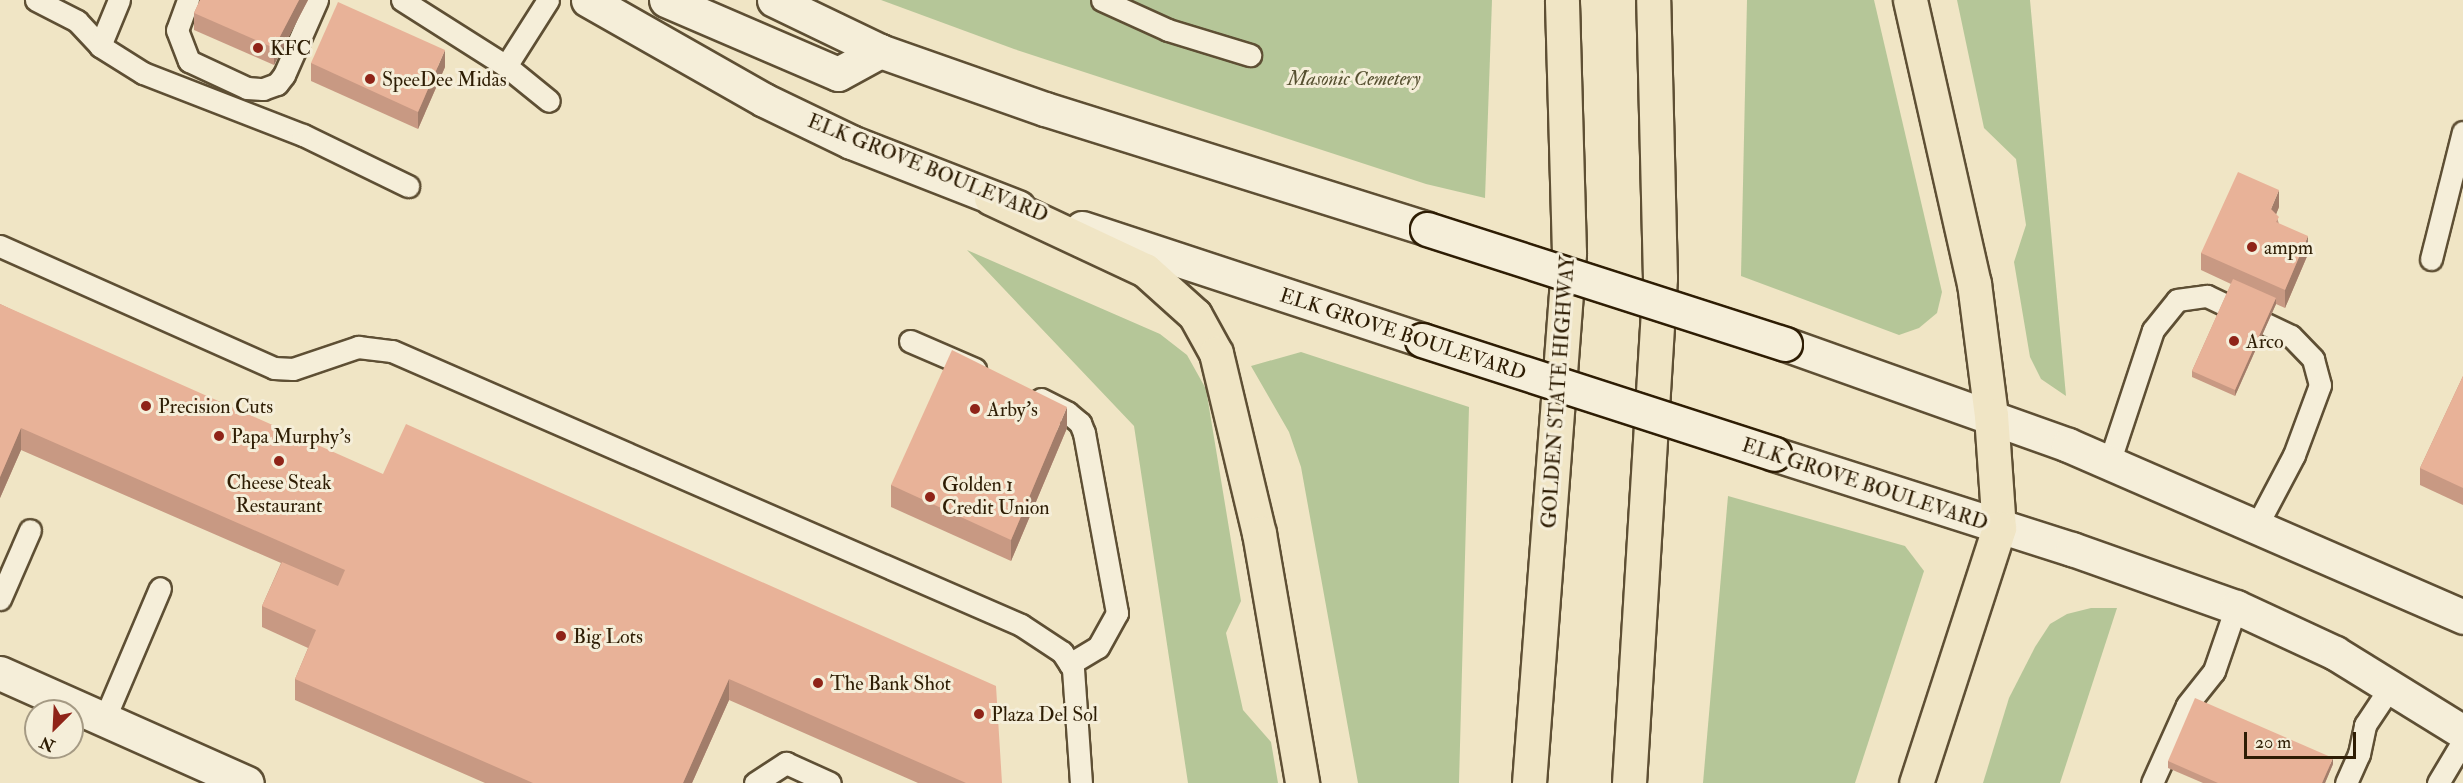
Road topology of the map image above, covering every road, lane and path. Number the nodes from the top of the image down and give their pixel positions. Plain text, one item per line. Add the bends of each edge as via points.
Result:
1 (36, 0) edge
2 (119, 0) edge
3 (188, 0) edge
4 (317, 0) edge
5 (402, 0) edge
6 (548, 0) edge
7 (588, 0) edge
8 (666, 0) edge
9 (774, 0) edge
10 (1102, 0) edge
11 (1562, 0) edge
12 (1653, 0) edge
13 (1911, 0) edge
14 (100, 46) junction
15 (880, 51) junction
16 (1251, 54) dead end
17 (506, 66) junction
18 (549, 101) dead end
19 (2463, 132) edge
20 (408, 186) dead end
21 (991, 198) junction
22 (0, 246) edge
23 (2431, 259) dead end
24 (910, 341) dead end
25 (994, 377) edge
26 (1025, 391) edge
27 (1991, 415) junction
28 (2109, 463) junction
29 (2256, 527) junction
30 (1999, 528) junction
31 (30, 530) dead end
32 (160, 588) dead end
33 (0, 599) edge
34 (2236, 607) junction
35 (2463, 617) edge
36 (1070, 664) junction
37 (0, 673) edge
38 (2391, 686) junction
39 (104, 720) junction
40 (2463, 732) edge
41 (2463, 741) edge
42 (247, 783) edge
43 (755, 783) edge
44 (830, 783) edge
45 (1082, 783) edge
46 (1302, 783) edge
47 (1529, 783) edge
48 (1629, 783) edge
49 (1916, 783) edge
50 (2152, 783) edge
51 (2346, 783) edge
52 (2438, 783) edge

1 - 14 lane via 77,21
2 - 14 lane
3 - 4 lane via 177,30 189,61 247,88 263,89 276,84 284,75
5 - 17 lane
6 - 17 lane
7 - 21 main road, ELK GROVE BOULEVARD via 764,100 851,142
8 - 15 main road via 838,74
9 - 15 main road
10 - 16 lane via 1168,30
11 - 47 highway, GOLDEN STATE HIGHWAY via 1569,253
12 - 48 highway via 1660,278
13 - 27 highway via 1974,283
14 - 20 lane via 143,74 303,135
15 - 27 main road, bridge via 1045,109 1785,344
17 - 18 lane
19 - 23 lane
21 - 30 main road, ELK GROVE BOULEVARD, bridge
21 - 46 highway via 1145,270 1195,315 1216,353 1259,533
22 - 36 lane via 274,368 293,369 358,347 392,351 1021,625 1062,652
24 - 25 lane
26 - 36 lane via 1068,413 1084,433 1117,613 1098,647
27 - 28 main road
27 - 30 highway
28 - 29 main road
28 - 29 lane via 2153,330 2177,300 2208,296 2291,336 2313,359 2320,385 2294,455
29 - 35 main road
30 - 34 main road, ELK GROVE BOULEVARD via 2072,549
30 - 49 highway
31 - 33 lane
32 - 39 lane
34 - 38 main road, ELK GROVE BOULEVARD via 2334,653
34 - 50 lane via 2214,671 2187,705
36 - 45 lane
37 - 39 main road
38 - 40 main road, ELK GROVE BOULEVARD
38 - 51 lane via 2366,725
39 - 42 main road
41 - 52 lane
43 - 44 lane via 786,763

